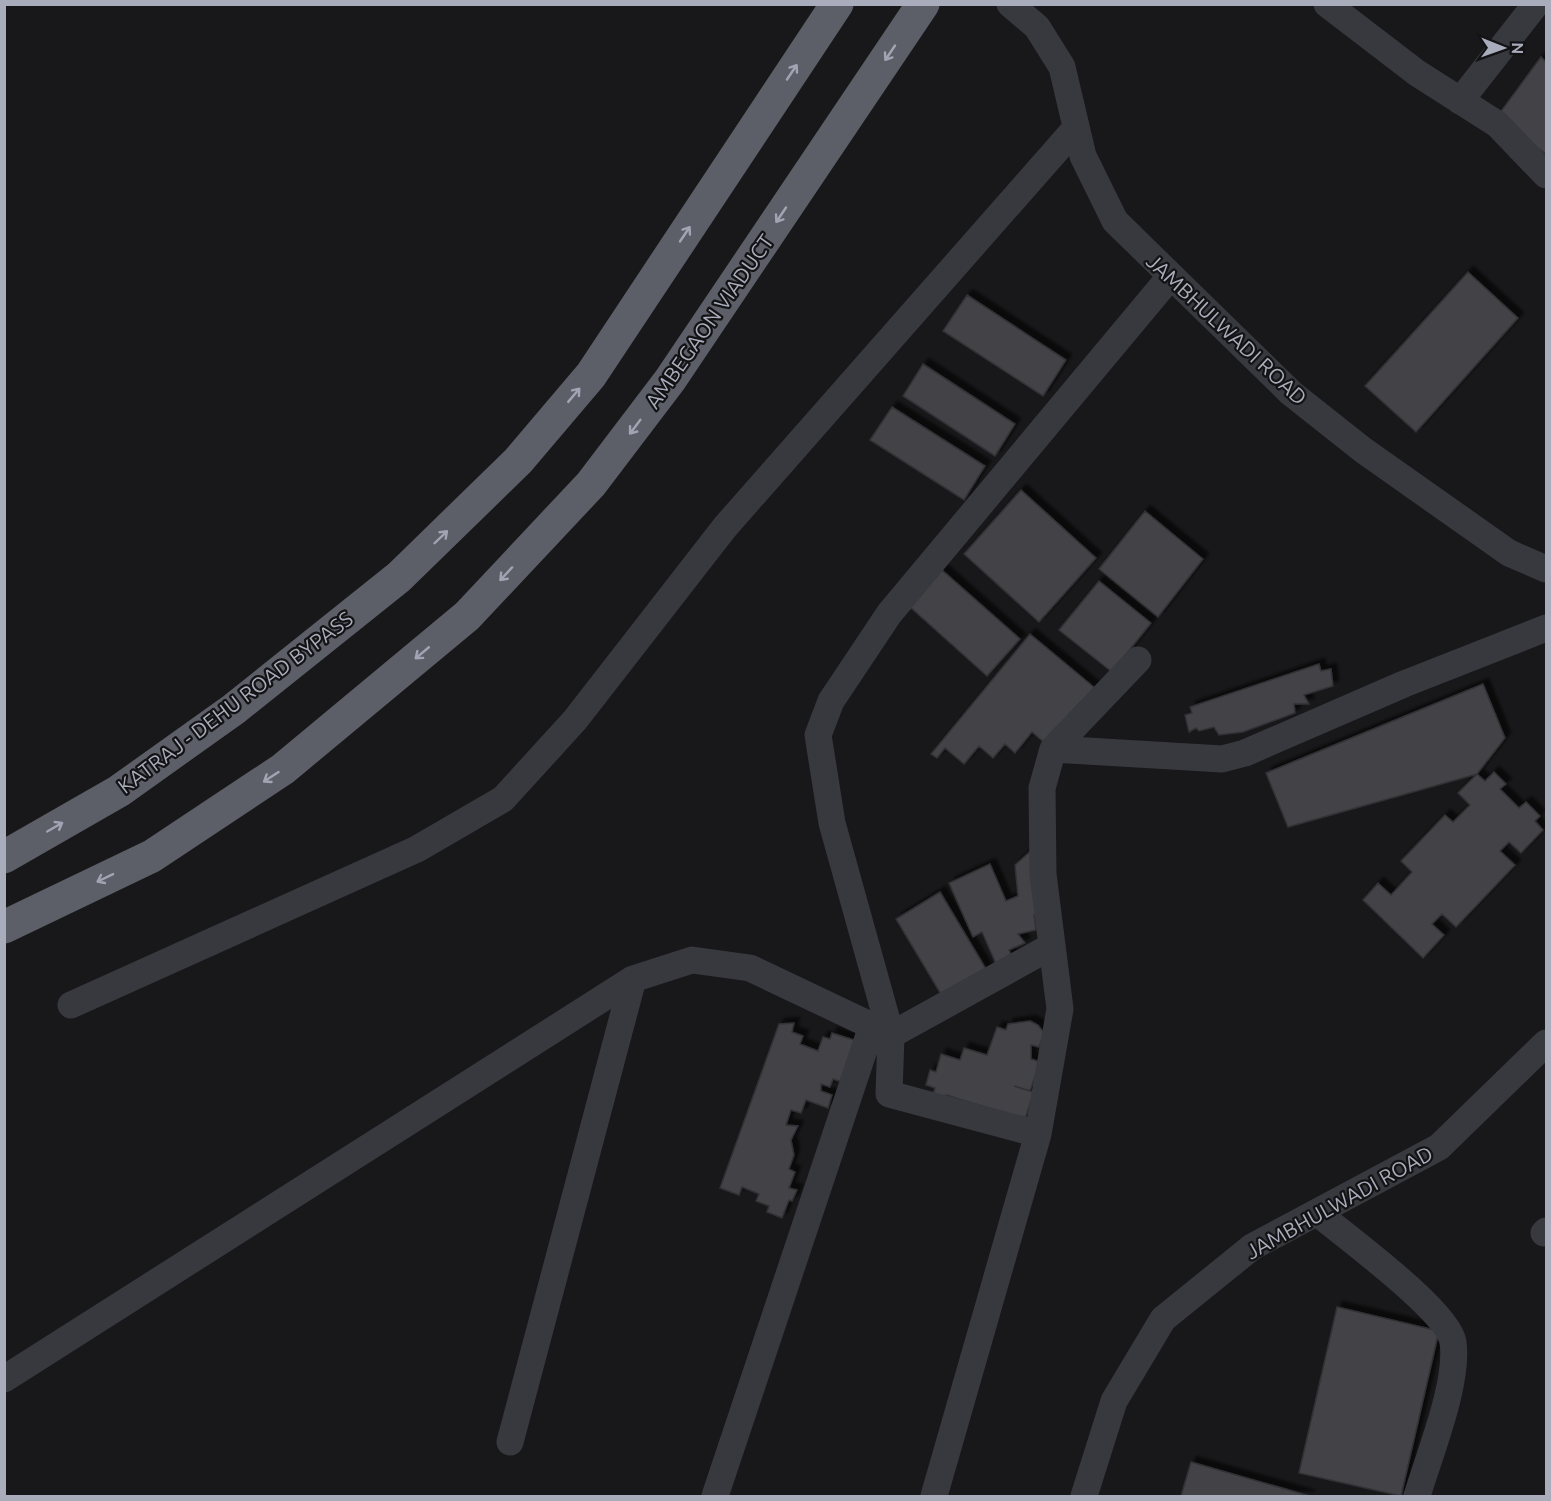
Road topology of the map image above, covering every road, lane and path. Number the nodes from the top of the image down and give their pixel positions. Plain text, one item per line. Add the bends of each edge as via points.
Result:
1 (837, 4) edge
2 (922, 4) edge
3 (1010, 4) edge
4 (1327, 4) edge
5 (1536, 4) edge
6 (1460, 101) junction
7 (1076, 128) junction
8 (1546, 175) edge
9 (1170, 277) junction
10 (1546, 569) edge
11 (1546, 628) edge
12 (1138, 660) dead end
13 (1053, 749) junction
14 (4, 856) edge
15 (4, 927) edge
16 (1052, 946) junction
17 (633, 979) junction
18 (71, 1005) dead end
19 (882, 1031) junction
20 (1546, 1043) edge
21 (1038, 1134) junction
22 (1319, 1214) junction
23 (4, 1379) edge
24 (510, 1442) dead end
25 (715, 1497) edge
26 (934, 1497) edge
27 (1084, 1497) edge
28 (1417, 1497) edge

14 -> 1 highway, KATRAJ - DEHU ROAD BYPASS via 119,791 234,709 399,578 518,461 591,375
2 -> 15 highway, AMBEGAON VIADUCT via 670,381 591,484 467,616 283,770 152,856
3 - 7 street, JAMBHULWADI ROAD via 1037,27 1062,68
4 - 6 street
5 - 6 street
6 - 8 street via 1497,124
7 - 9 street, JAMBHULWADI ROAD via 1083,156 1114,220
7 - 18 street via 725,527 575,720 503,799 417,849
9 - 10 street, JAMBHULWADI ROAD via 1291,393 1363,450 1509,553
9 - 19 street via 889,614 831,701 818,735 832,823
11 - 13 street via 1245,753 1222,759
12 - 13 street
13 - 16 street via 1042,788 1043,874
16 - 19 street
16 - 21 street via 1060,1009
17 - 19 street via 692,960 750,968
17 - 23 street
17 - 24 street
19 - 21 street via 889,1094
19 - 25 street
20 - 22 street, JAMBHULWADI ROAD via 1439,1147
21 - 26 street
22 - 27 street, JAMBHULWADI ROAD via 1252,1247 1163,1319 1114,1401
22 - 28 street via 1434,1310 1453,1340 1452,1375

